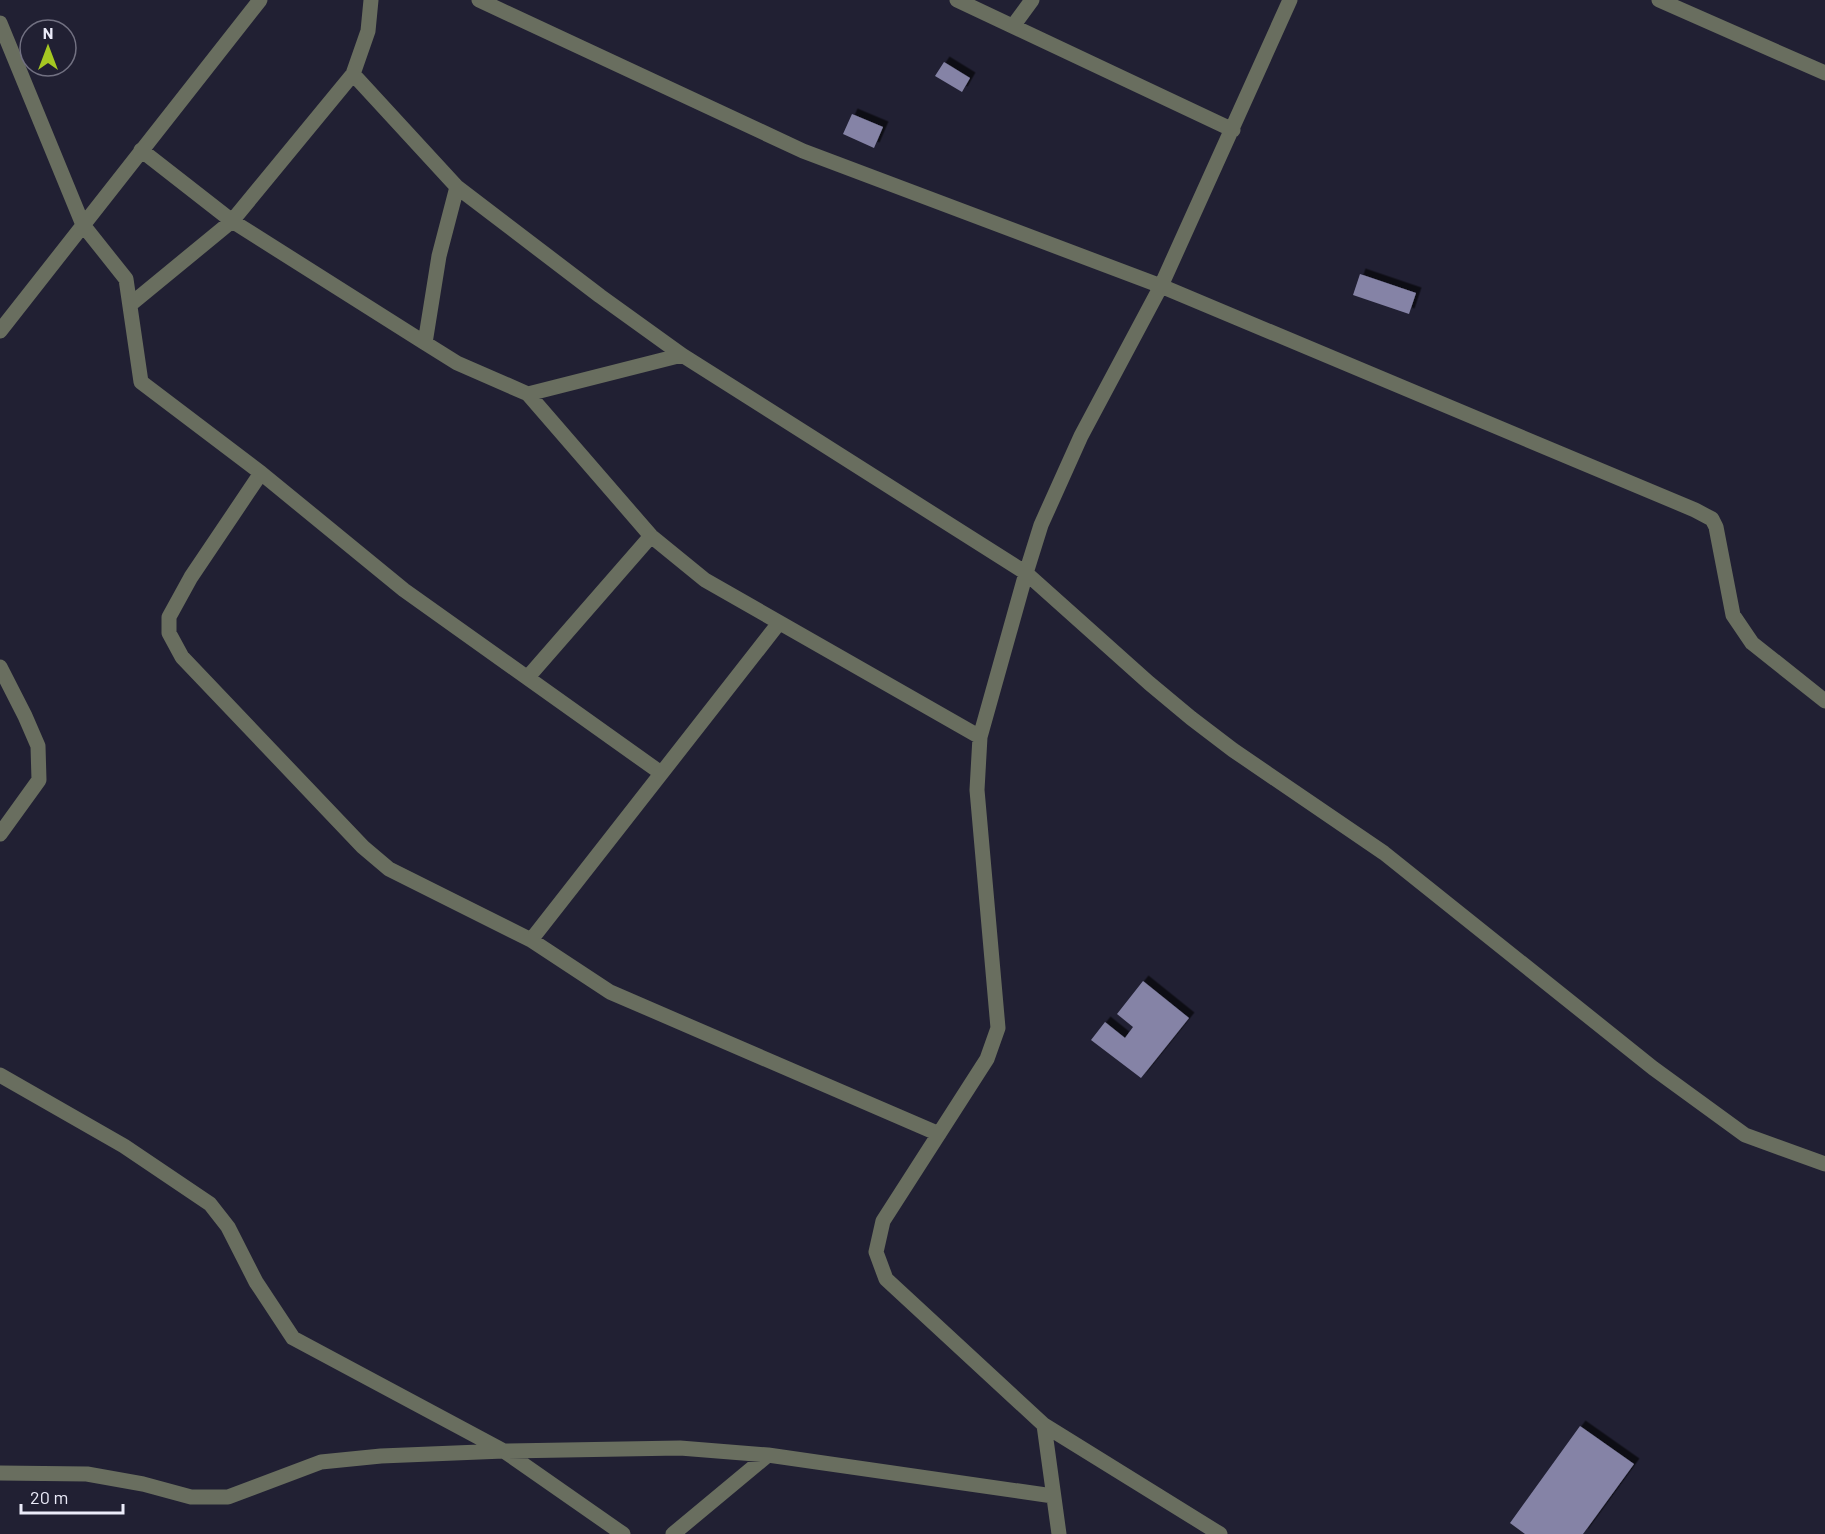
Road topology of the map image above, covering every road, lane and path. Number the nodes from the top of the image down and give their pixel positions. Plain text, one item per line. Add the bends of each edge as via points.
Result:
1 (260, 0) edge
2 (371, 0) edge
3 (479, 0) edge
4 (957, 0) edge
5 (1032, 0) edge
6 (1290, 0) edge
7 (1659, 0) edge
8 (0, 23) edge
9 (1013, 26) junction
10 (1825, 73) edge
11 (353, 74) junction
12 (1233, 130) junction
13 (141, 150) junction
14 (457, 187) junction
15 (232, 221) junction
16 (83, 225) junction
17 (1161, 286) junction
18 (131, 304) junction
19 (0, 332) edge
20 (425, 343) junction
21 (682, 355) junction
22 (528, 394) junction
23 (261, 473) junction
24 (651, 536) junction
25 (1026, 573) junction
26 (779, 623) junction
27 (0, 667) edge
28 (528, 677) junction
29 (1825, 700) edge
30 (980, 737) junction
31 (661, 773) junction
32 (0, 834) edge
33 (531, 940) junction
34 (0, 1075) edge
35 (939, 1134) junction
36 (1825, 1164) edge
37 (1044, 1425) junction
38 (504, 1451) junction
39 (768, 1455) junction
40 (0, 1473) edge
41 (1053, 1496) junction
42 (623, 1534) edge
43 (673, 1534) edge
44 (1059, 1534) edge
45 (1220, 1534) edge

1 - 13 street
2 - 11 street via 368,31
3 - 17 street via 803,151
4 - 9 street
5 - 9 street
6 - 12 street
7 - 10 street
8 - 16 street
9 - 12 street
11 - 14 street
11 - 15 street
12 - 17 street
13 - 15 street
13 - 16 street
14 - 20 street via 439,256
14 - 21 street
15 - 18 street
15 - 20 street
16 - 18 street via 126,279
16 - 19 street
17 - 25 street via 1080,436 1041,525
17 - 29 street via 1712,519 1733,615 1752,643
18 - 23 street via 141,382
20 - 22 street via 457,363
21 - 22 street
21 - 25 street
22 - 24 street
23 - 28 street via 404,590
23 - 33 street via 169,617 169,633 182,657 363,847 389,868
24 - 26 street via 705,580
24 - 28 street
25 - 30 street
25 - 36 street via 1191,718 1384,853 1653,1068 1745,1135
26 - 30 street
26 - 31 street
27 - 32 street via 38,746 39,780
28 - 31 street
30 - 35 street via 977,790 998,1028 987,1059
31 - 33 street
33 - 35 street via 610,992
34 - 38 street via 124,1146 210,1204 228,1227 256,1282 294,1338
35 - 37 street via 883,1221 876,1252 886,1279
37 - 41 street
37 - 45 street
38 - 39 street via 680,1449
38 - 40 street via 321,1462 228,1497 191,1497 87,1474
38 - 42 street
39 - 41 street
39 - 43 street
41 - 44 street

